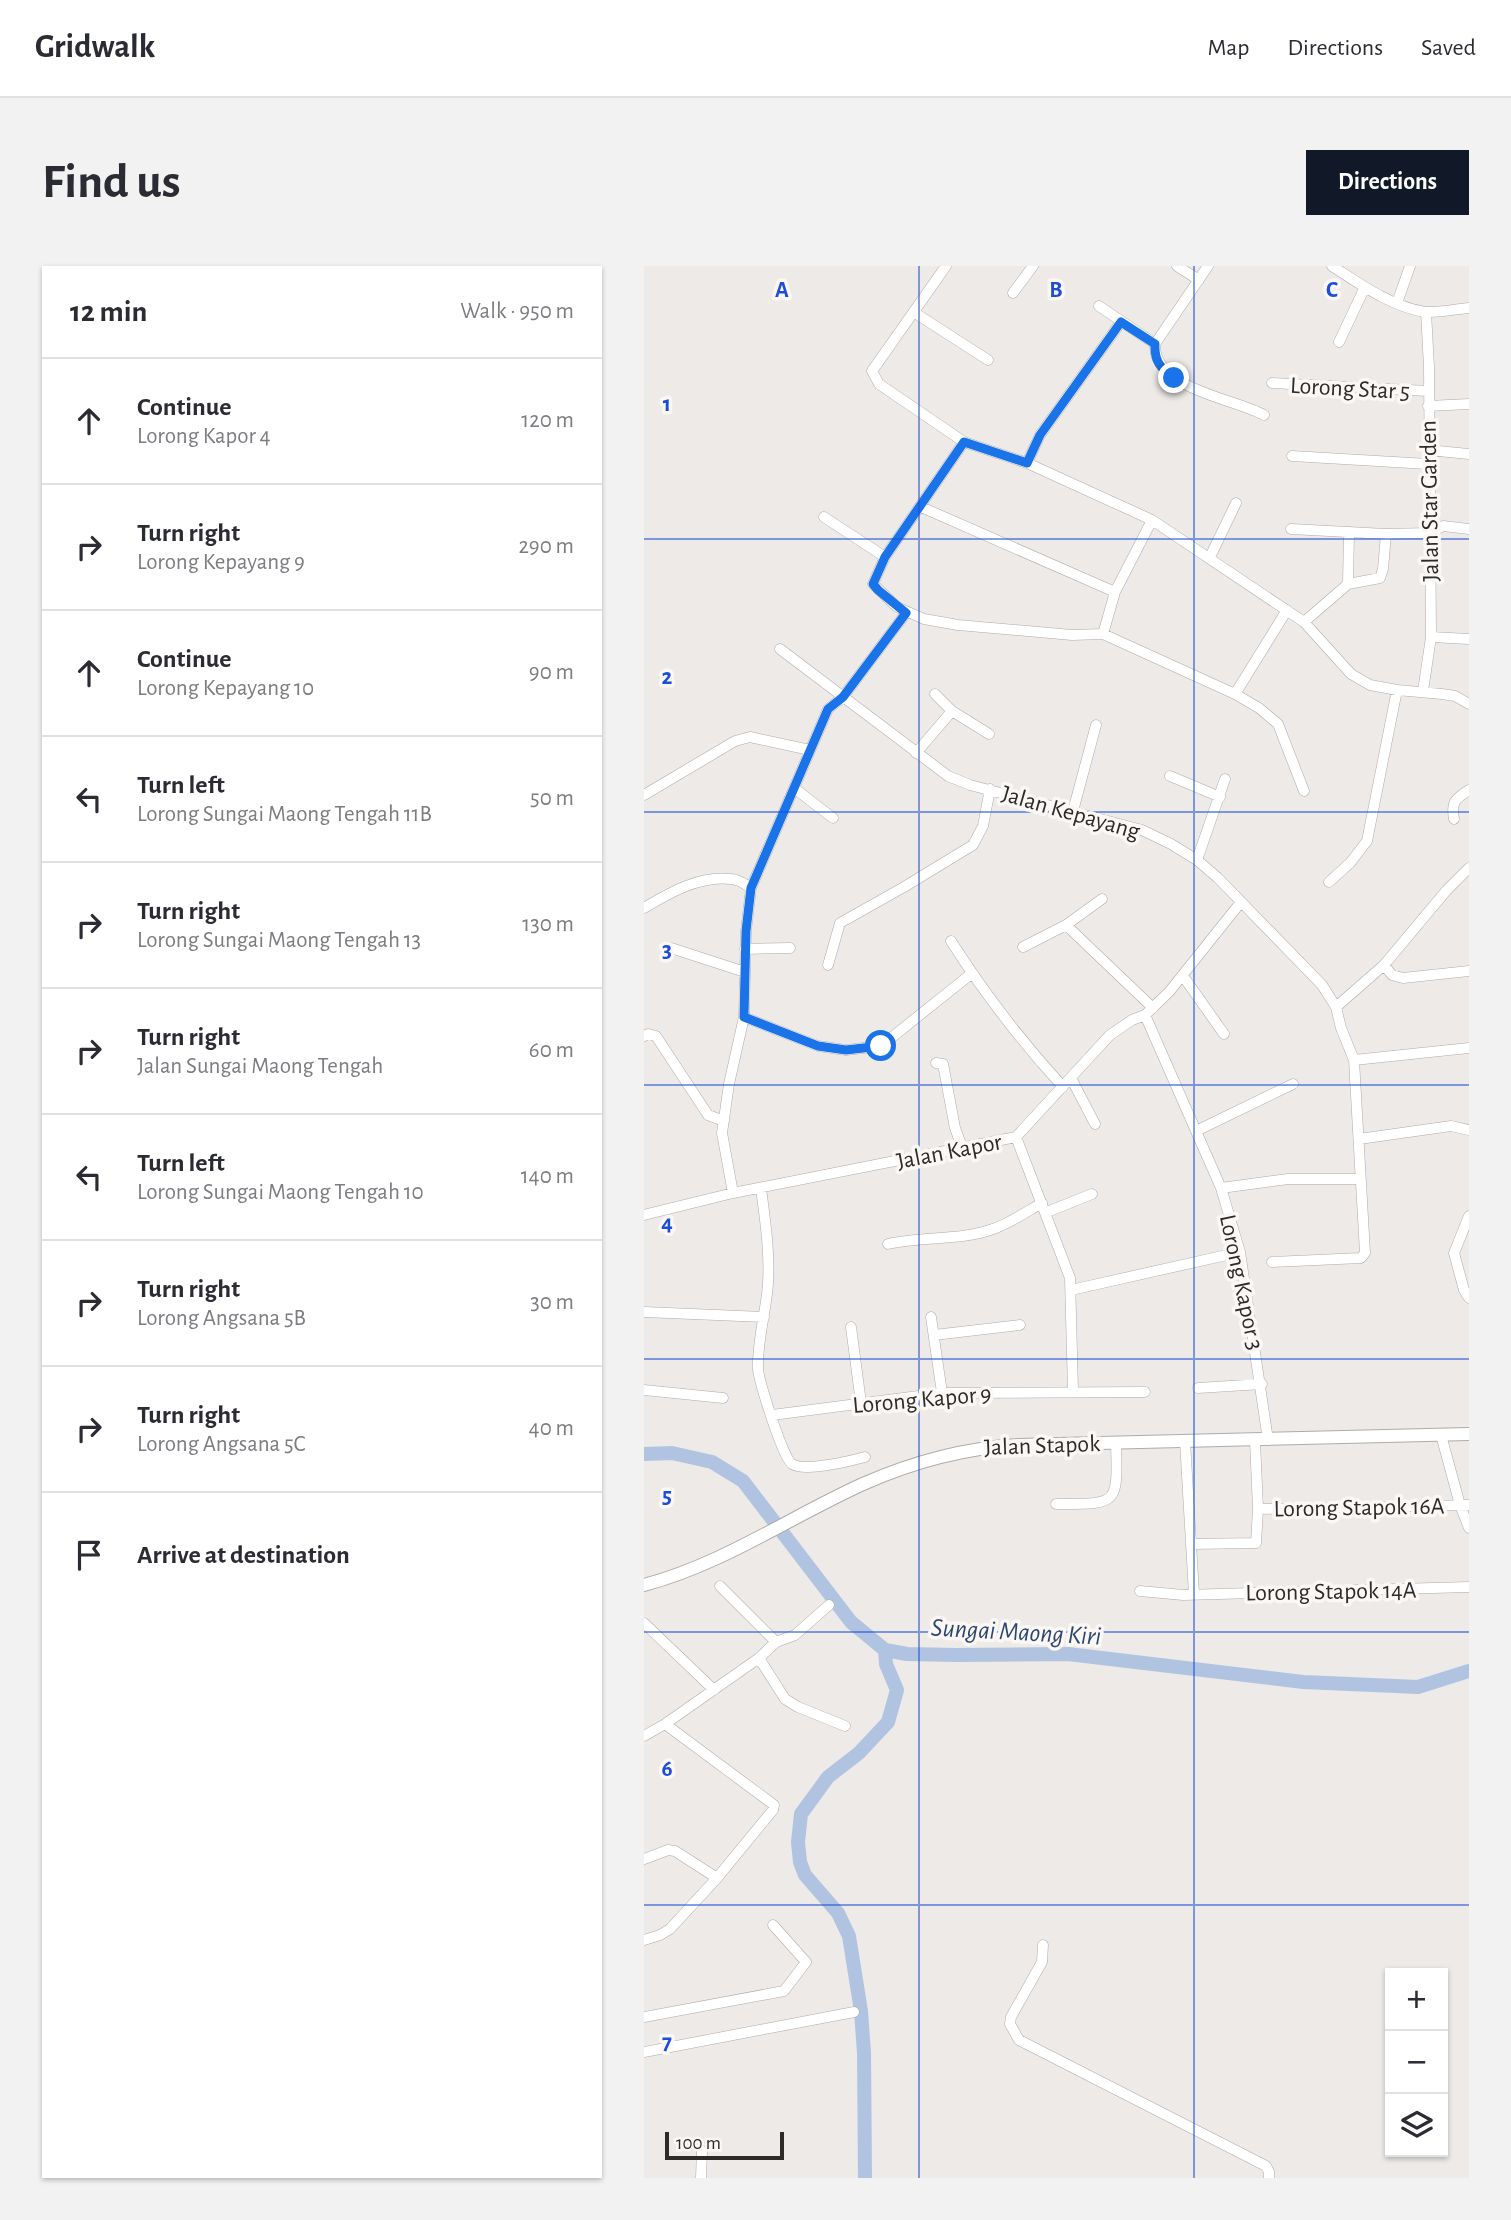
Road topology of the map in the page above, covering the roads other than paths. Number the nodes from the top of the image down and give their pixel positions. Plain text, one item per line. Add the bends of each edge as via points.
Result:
1 (946, 266) edge
2 (1033, 266) edge
3 (1177, 266) edge
4 (1208, 266) edge
5 (1332, 266) edge
6 (1410, 266) edge
7 (1199, 280) junction
8 (1365, 287) junction
9 (1013, 293) dead end
10 (1397, 303) junction
11 (1098, 306) dead end
12 (1469, 308) edge
13 (1426, 312) junction
14 (915, 313) junction
15 (1121, 322) junction
16 (1339, 342) dead end
17 (1155, 344) junction
18 (988, 360) dead end
19 (1272, 383) dead end
20 (1428, 391) junction
21 (1469, 404) edge
22 (1428, 406) junction
23 (1264, 415) dead end
24 (964, 442) junction
25 (1428, 450) junction
26 (1469, 454) edge
27 (1292, 456) dead end
28 (1027, 463) junction
29 (1428, 464) junction
30 (1236, 503) dead end
31 (921, 507) junction
32 (824, 517) dead end
33 (1152, 520) junction
34 (1291, 529) dead end
35 (1469, 529) edge
36 (1349, 532) junction
37 (1429, 533) junction
38 (1386, 534) junction
39 (885, 557) junction
40 (1210, 557) junction
41 (1348, 584) junction
42 (1115, 592) junction
43 (1287, 610) junction
44 (906, 613) junction
45 (1304, 622) junction
46 (1103, 634) junction
47 (1431, 637) junction
48 (1469, 639) edge
49 (780, 649) dead end
50 (1397, 690) junction
51 (1423, 691) junction
52 (935, 694) dead end
53 (1235, 694) junction
54 (843, 697) junction
55 (1469, 704) edge
56 (952, 711) junction
57 (1096, 725) dead end
58 (989, 734) dead end
59 (810, 750) junction
60 (916, 753) junction
61 (1170, 776) dead end
62 (1226, 779) dead end
63 (794, 788) junction
64 (990, 789) junction
65 (1304, 790) dead end
66 (1469, 790) edge
67 (644, 795) edge
68 (1220, 797) junction
69 (1073, 811) junction
70 (833, 818) dead end
71 (1454, 819) dead end
72 (1197, 860) junction
73 (1469, 868) edge
74 (1329, 882) dead end
75 (751, 888) junction
76 (1102, 899) dead end
77 (1241, 902) junction
78 (644, 908) edge
79 (1066, 925) junction
80 (951, 941) dead end
81 (1023, 947) dead end
82 (671, 948) dead end
83 (790, 948) dead end
84 (745, 950) junction
85 (828, 965) dead end
86 (1384, 965) junction
87 (1469, 971) edge
88 (745, 972) junction
89 (971, 974) junction
90 (1183, 976) junction
91 (1336, 1007) junction
92 (1149, 1012) junction
93 (744, 1017) junction
94 (1224, 1034) dead end
95 (644, 1036) edge
96 (1469, 1048) edge
97 (1354, 1060) junction
98 (936, 1063) dead end
99 (1071, 1078) junction
100 (1293, 1084) dead end
101 (1063, 1087) junction
102 (724, 1121) junction
103 (1095, 1124) dead end
104 (1196, 1130) junction
105 (1469, 1130) edge
106 (1016, 1137) junction
107 (1359, 1139) junction
108 (962, 1147) junction
109 (1360, 1179) junction
110 (761, 1188) junction
111 (1221, 1188) junction
112 (733, 1193) junction
113 (1092, 1194) dead end
114 (1044, 1208) junction
115 (644, 1215) edge
116 (1469, 1216) edge
117 (888, 1244) dead end
118 (1240, 1252) junction
119 (1272, 1262) dead end
120 (1071, 1290) junction
121 (1469, 1298) edge
122 (644, 1312) edge
123 (764, 1317) junction
124 (931, 1317) dead end
125 (1020, 1325) dead end
126 (852, 1327) dead end
127 (934, 1335) junction
128 (1262, 1384) junction
129 (1198, 1388) dead end
130 (644, 1390) edge
131 (1073, 1391) junction
132 (1145, 1392) dead end
133 (942, 1393) junction
134 (723, 1398) dead end
135 (861, 1403) junction
136 (772, 1415) junction
137 (1469, 1434) edge
138 (1441, 1435) junction
139 (1262, 1440) junction
140 (1185, 1441) junction
141 (1116, 1443) junction
142 (865, 1457) dead end
143 (1056, 1504) dead end
144 (1464, 1505) edge
145 (1258, 1509) junction
146 (1469, 1528) edge
147 (1191, 1545) junction
148 (644, 1585) edge
149 (720, 1586) dead end
150 (1469, 1587) edge
151 (1140, 1591) dead end
152 (1194, 1594) junction
153 (829, 1605) dead end
154 (644, 1623) edge
155 (776, 1642) junction
156 (759, 1658) junction
157 (714, 1689) junction
158 (665, 1724) junction
159 (845, 1726) dead end
160 (644, 1736) edge
161 (644, 1859) edge
162 (717, 1878) junction
163 (773, 1926) dead end
164 (644, 1940) edge
165 (1043, 1945) dead end
166 (854, 2012) dead end
167 (644, 2017) edge
168 (644, 2052) edge
169 (702, 2151) dead end
170 (701, 2178) edge
171 (1269, 2178) edge

1 - 14 street
2 - 9 street
3 - 7 street
4 - 7 street
5 - 8 street
6 - 10 street
7 - 17 street
8 - 10 street
8 - 16 street
10 - 13 street
11 - 15 street
12 - 13 street
13 - 20 street, Jalan Star Garden
14 - 18 street
14 - 24 street via 872,370 879,384
15 - 17 street
15 - 28 street via 1040,435
17 - 23 street via 1160,367 1174,378
19 - 20 street, Lorong Star 5
20 - 22 street, Jalan Star Garden
21 - 22 street
22 - 25 street, Jalan Star Garden
24 - 28 street
24 - 31 street
25 - 26 street
25 - 29 street, Jalan Star Garden
27 - 29 street
28 - 33 street
29 - 37 street, Jalan Star Garden
30 - 40 street
31 - 39 street
31 - 42 street
32 - 39 street
33 - 40 street
33 - 42 street
34 - 36 street
35 - 37 street via 1443,526
36 - 38 street
36 - 41 street
37 - 38 street
37 - 47 street, Jalan Star Garden
38 - 41 street via 1380,578
39 - 44 street via 873,584
40 - 43 street
41 - 45 street
42 - 46 street
43 - 45 street
43 - 53 street
44 - 46 street via 958,625
44 - 54 street
45 - 50 street via 1351,674 1370,685
46 - 53 street
47 - 48 street
47 - 51 street, Jalan Star Garden
49 - 54 street, Jalan Kepayang
50 - 51 street
50 - 74 street via 1367,841
51 - 55 street via 1455,696
52 - 56 street
53 - 65 street via 1278,724
54 - 59 street via 828,709
54 - 60 street, Jalan Kepayang
56 - 58 street
56 - 60 street
57 - 69 street
59 - 63 street
59 - 67 street via 750,737
60 - 64 street, Jalan Kepayang via 948,776
61 - 68 street
62 - 68 street
63 - 70 street
63 - 75 street
64 - 69 street, Jalan Kepayang
64 - 85 street via 983,826 972,845 840,923
66 - 71 street via 1454,801
68 - 72 street
69 - 72 street, Jalan Kepayang via 1142,830
72 - 77 street, Jalan Kepayang
73 - 86 street
75 - 78 street via 733,878 712,879 687,885
75 - 84 street
76 - 79 street
77 - 90 street, Jalan Kapor
77 - 91 street, Jalan Kepayang via 1322,985
79 - 81 street
79 - 92 street
80 - 89 street
82 - 88 street
83 - 84 street
84 - 88 street
86 - 87 street via 1392,975 1404,978
86 - 91 street
88 - 93 street
89 - 93 street via 881,1046 846,1050 818,1046
89 - 101 street
90 - 92 street, Jalan Kapor
90 - 94 street
91 - 97 street, Jalan Kepayang
92 - 99 street, Jalan Kapor via 1110,1035
92 - 104 street, Lorong Kapor 3
93 - 102 street
95 - 102 street via 656,1035 708,1115
96 - 97 street
97 - 107 street, Jalan Kepayang
98 - 108 street via 943,1064
99 - 101 street, Jalan Kapor
99 - 103 street
100 - 104 street
101 - 106 street, Jalan Kapor
102 - 112 street
104 - 111 street, Lorong Kapor 3
105 - 107 street via 1451,1126
106 - 108 street, Jalan Kapor
106 - 114 street
107 - 109 street, Jalan Kepayang
108 - 110 street, Jalan Kapor
109 - 111 street via 1288,1179
109 - 119 street, Jalan Kepayang via 1361,1258
110 - 112 street, Jalan Kapor
110 - 123 street via 768,1257
111 - 118 street, Lorong Kapor 3
112 - 115 street, Jalan Kapor
113 - 114 street
114 - 117 street via 991,1230
114 - 120 street
116 - 121 street via 1454,1253
118 - 120 street
118 - 128 street, Lorong Kapor 3
120 - 131 street
122 - 123 street
123 - 136 street via 758,1370
124 - 127 street
125 - 127 street
126 - 135 street
127 - 133 street
128 - 129 street
128 - 139 street, Lorong Kapor 3
130 - 134 street
131 - 132 street, Lorong Kapor 9
131 - 133 street, Lorong Kapor 9
133 - 135 street, Lorong Kapor 9
135 - 136 street, Lorong Kapor 9
136 - 142 street via 790,1463 809,1466
137 - 138 main road, Jalan Stapok
138 - 139 main road, Jalan Stapok
138 - 144 street
139 - 140 main road, Jalan Stapok
139 - 145 street, Lorong Kapor 3
140 - 141 main road, Jalan Stapok
140 - 147 street
141 - 143 street via 1115,1492 1099,1504
141 - 148 main road, Jalan Stapok via 971,1448 907,1467 744,1545
144 - 145 street, Lorong Stapok 16A
144 - 146 street
145 - 147 street, Lorong Kapor 3 via 1256,1544
147 - 152 street
149 - 155 street
150 - 152 street, Lorong Stapok 14A
151 - 152 street, Lorong Stapok 14A
153 - 155 street via 795,1635
154 - 157 street
155 - 156 street
156 - 157 street
156 - 159 street via 785,1699
157 - 158 street
158 - 160 street
158 - 162 street via 774,1805
161 - 162 street via 675,1851
162 - 164 street via 670,1929
163 - 167 street via 806,1962 784,1991
165 - 171 street via 1039,1970 1011,2017 1010,2025 1019,2040 1266,2166
166 - 168 street
169 - 170 street

